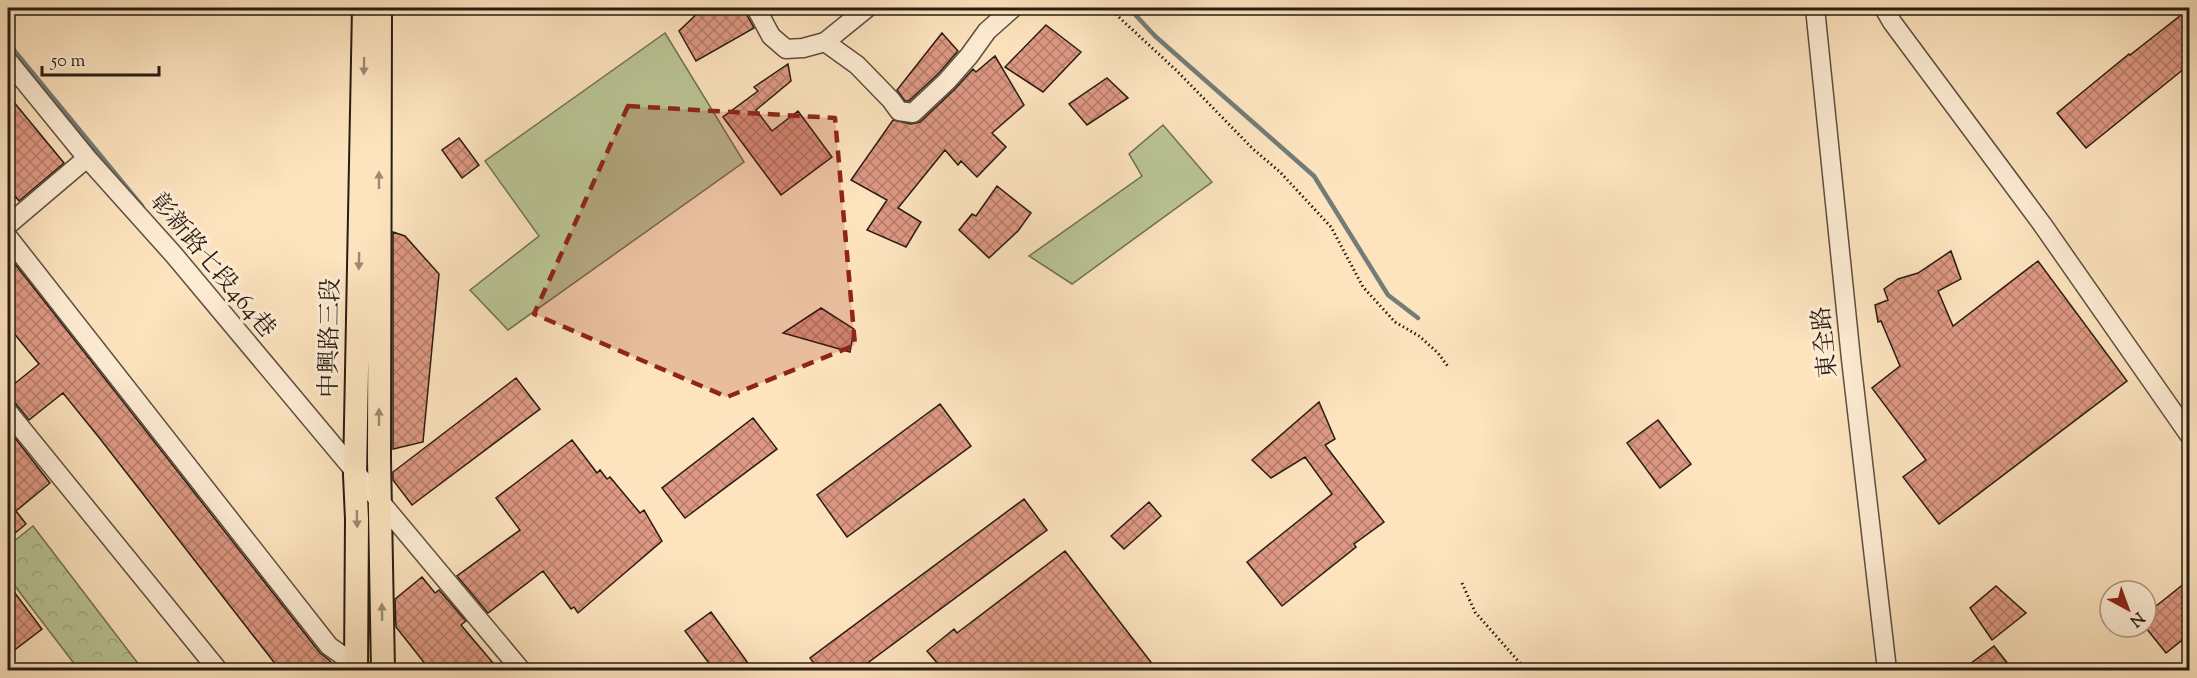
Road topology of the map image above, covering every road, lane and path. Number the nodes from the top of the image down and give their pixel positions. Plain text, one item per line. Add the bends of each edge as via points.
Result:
1 (364, 8) edge
2 (380, 8) edge
3 (756, 8) edge
4 (867, 8) edge
5 (1013, 8) edge
6 (1109, 8) edge
7 (1815, 8) edge
8 (1884, 8) edge
9 (825, 42) junction
10 (8, 61) edge
11 (87, 158) junction
12 (8, 225) edge
13 (8, 237) edge
14 (1449, 368) dead end
15 (8, 412) edge
16 (2190, 436) edge
17 (355, 475) junction
18 (380, 502) junction
19 (1462, 583) dead end
20 (356, 668) edge
21 (218, 670) edge
22 (383, 670) edge
23 (521, 670) edge
24 (1526, 670) edge
25 (1887, 670) edge

1 -> 17 main road, 中興路三段
18 -> 2 main road, 中興路三段
3 - 9 street via 771,36 786,49
4 - 9 street
5 - 9 street via 913,113 899,111 858,65
6 - 14 path via 1280,172 1331,227 1363,287 1395,322 1419,336
7 - 25 street, 東全路
8 - 16 street
10 - 11 street, 彰新路七段464巷
11 - 12 street
11 - 17 street, 彰新路七段464巷 via 174,255
13 - 20 street via 329,646
15 - 21 street
17 - 18 street, 彰新路七段464巷
17 -> 20 main road, 中興路三段
22 -> 18 main road, 中興路三段
18 - 23 street, 彰新路七段464巷
19 - 24 path via 1475,612

